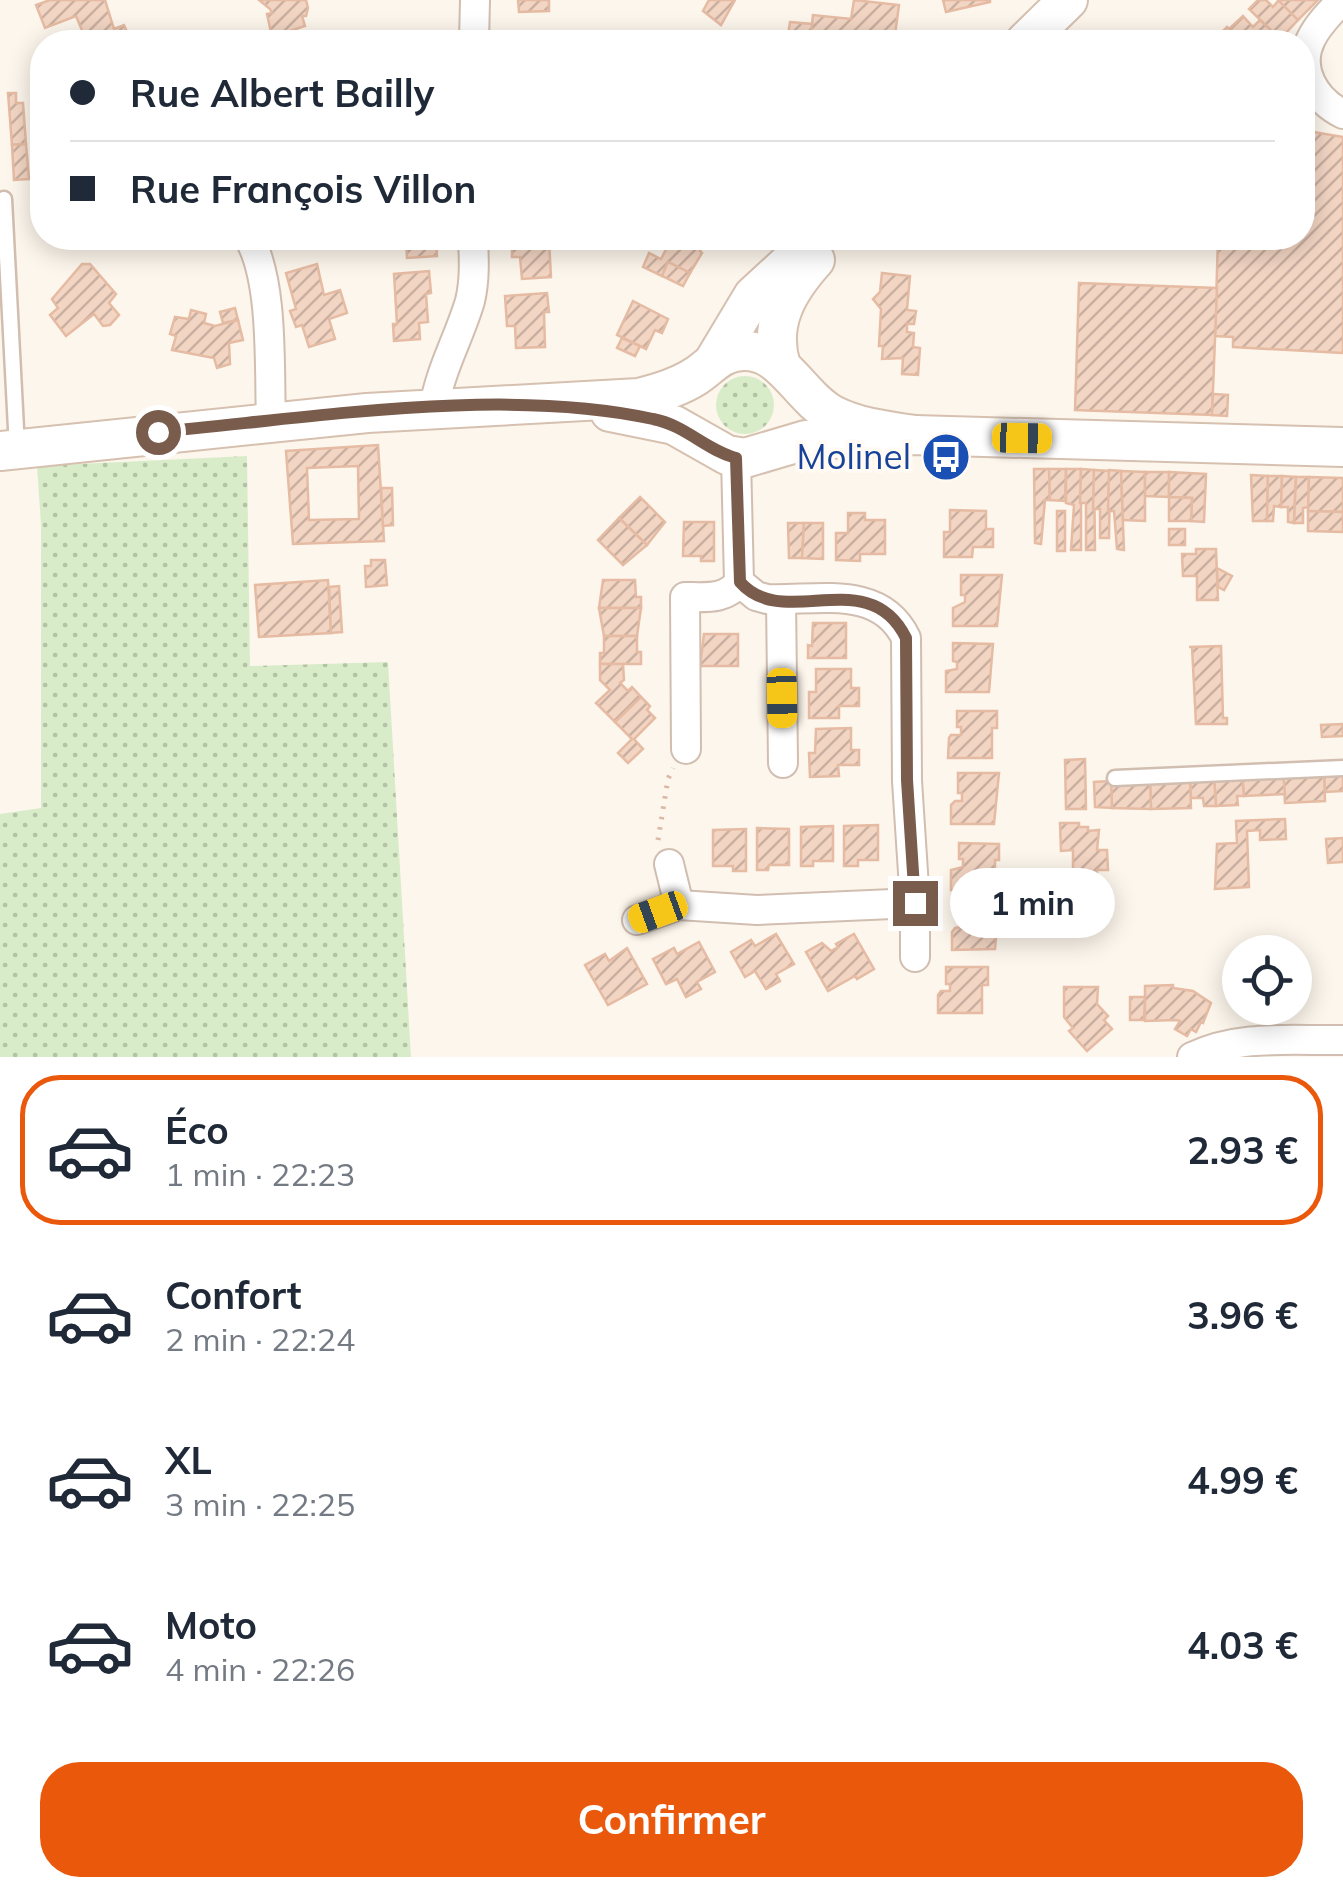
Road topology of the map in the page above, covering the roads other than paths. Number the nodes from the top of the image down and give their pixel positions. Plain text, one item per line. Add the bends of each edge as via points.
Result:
1 (475, 0) edge
2 (1342, 0) edge
3 (1056, 4) edge
4 (474, 30) edge
5 (1035, 30) edge
6 (1315, 34) edge
7 (1315, 89) edge
8 (1343, 114) edge
9 (4, 198) dead end
10 (255, 250) edge
11 (474, 250) edge
12 (803, 250) edge
13 (823, 250) edge
14 (708, 367) junction
15 (788, 375) junction
16 (546, 405) junction
17 (434, 408) junction
18 (272, 422) junction
19 (915, 435) junction
20 (779, 446) junction
21 (1343, 447) edge
22 (8, 450) edge
23 (723, 452) junction
24 (740, 582) junction
25 (781, 600) junction
26 (686, 749) road end
27 (782, 763) dead end
28 (1343, 768) edge
29 (1115, 778) dead end
30 (670, 864) road end
31 (915, 903) junction
32 (679, 905) junction
33 (636, 920) dead end
34 (915, 957) dead end
35 (1343, 1040) edge
36 (1192, 1057) edge

1 - 4 street
2 - 6 street
3 - 5 main road
7 - 8 street
9 - 22 lane
10 - 18 street via 265,286
11 - 17 street via 470,299
12 - 14 main road via 753,296
13 - 15 main road via 782,307 777,340
14 - 15 main road via 732,352 752,351
14 - 16 main road via 640,398
14 - 23 main road via 694,387 692,412 696,427
15 - 19 main road via 844,420
15 - 20 main road via 799,400 797,418
16 - 17 main road
16 - 23 main road via 660,420
17 - 18 main road
18 - 22 main road
19 - 20 main road
19 - 21 main road
20 - 23 main road via 763,455
23 - 24 street
24 - 25 street via 756,596
24 - 26 street via 719,596 685,597
25 - 27 street
25 - 31 street via 871,603 898,620 906,638
28 - 29 lane
30 - 32 street
31 - 32 street via 772,910
31 - 34 street
32 - 33 street
35 - 36 street via 1242,1041

